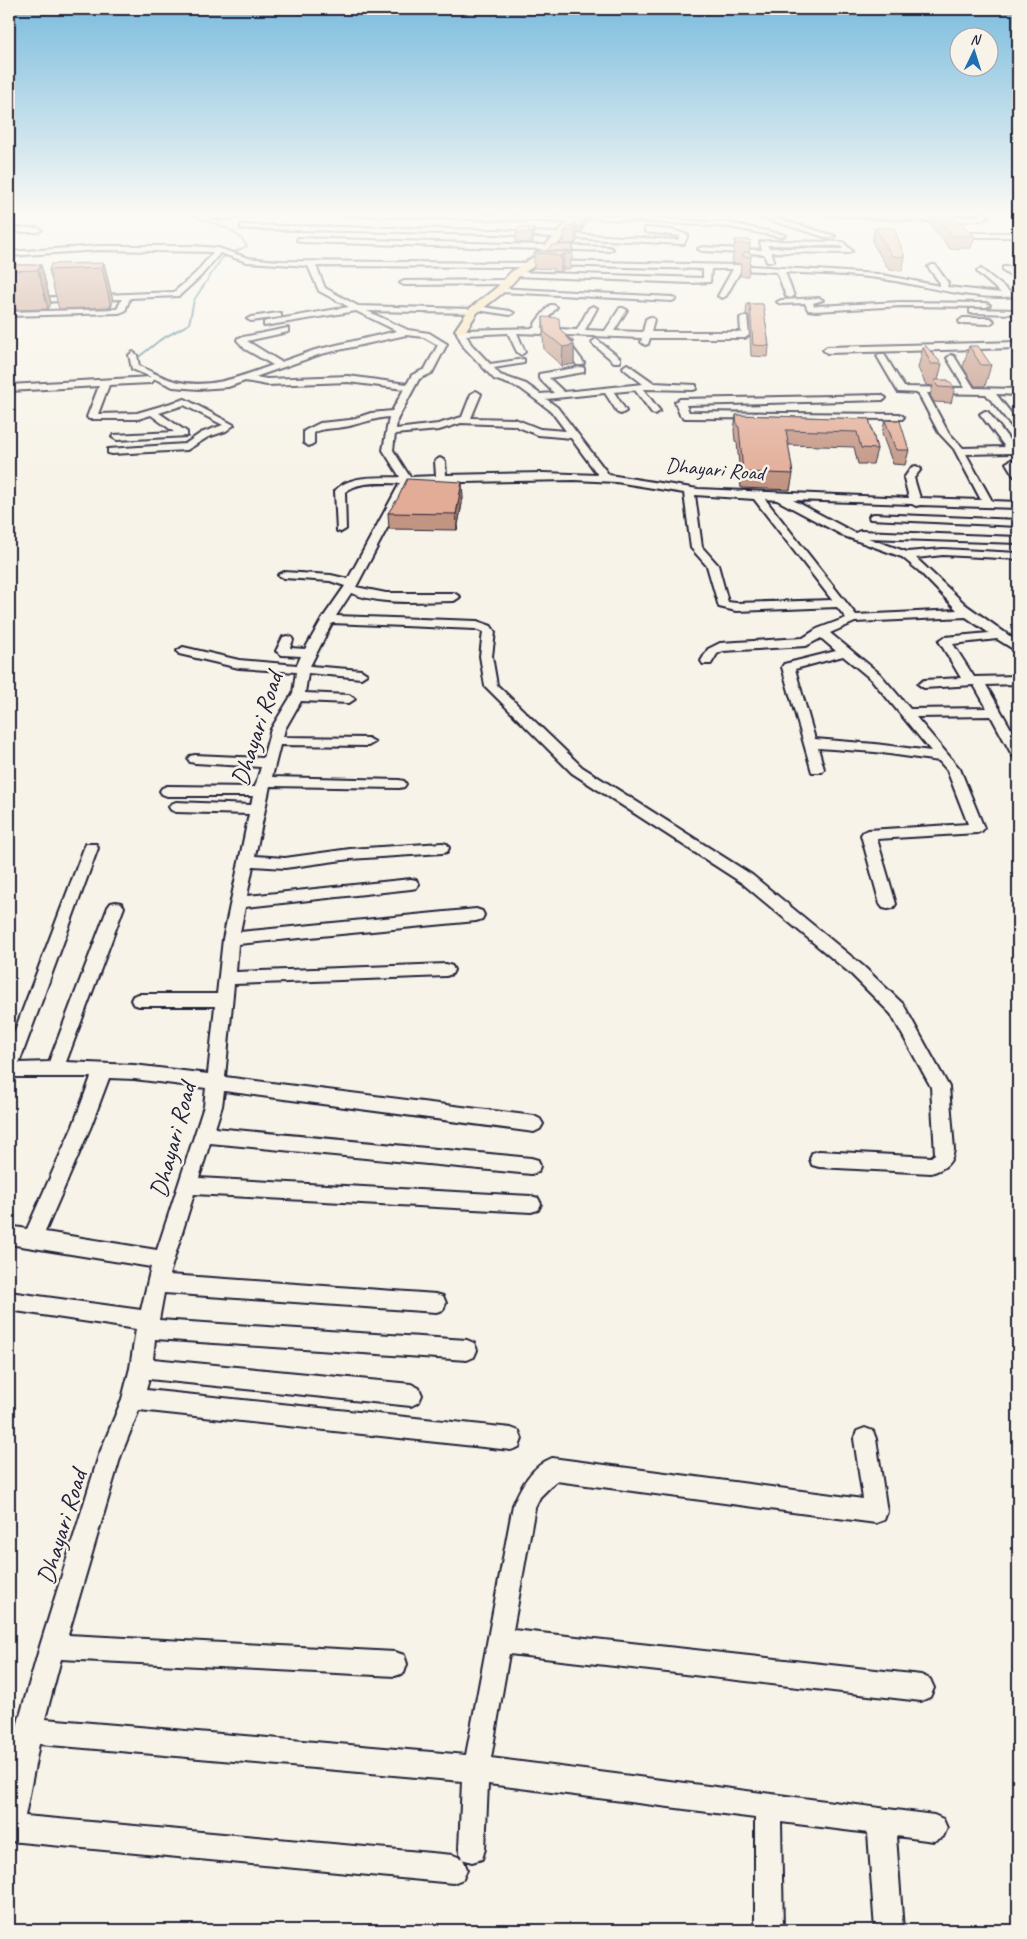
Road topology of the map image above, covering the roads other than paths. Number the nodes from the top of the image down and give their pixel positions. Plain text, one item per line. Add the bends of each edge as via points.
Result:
1 (56, 303) edge
2 (124, 303) edge
3 (349, 303) edge
4 (457, 303) edge
5 (486, 303) edge
6 (496, 303) edge
7 (809, 303) edge
8 (1018, 305) edge
9 (354, 306) junction
10 (554, 306) dead end
11 (592, 308) dead end
12 (417, 309) junction
13 (624, 310) dead end
14 (1018, 312) edge
15 (52, 313) junction
16 (510, 313) dead end
17 (9, 314) edge
18 (368, 314) junction
19 (856, 316) dead end
20 (744, 318) dead end
21 (251, 319) dead end
22 (650, 319) dead end
23 (378, 320) junction
24 (1018, 321) edge
25 (963, 322) dead end
26 (267, 324) dead end
27 (511, 330) junction
28 (538, 330) junction
29 (563, 331) junction
30 (358, 332) dead end
31 (406, 332) junction
32 (461, 332) junction
33 (580, 332) junction
34 (607, 335) junction
35 (345, 336) dead end
36 (1011, 336) dead end
37 (332, 337) dead end
38 (647, 338) junction
39 (366, 340) junction
40 (853, 340) dead end
41 (564, 342) junction
42 (596, 342) junction
43 (353, 343) junction
44 (682, 343) dead end
45 (1018, 345) edge
46 (342, 346) junction
47 (457, 346) junction
48 (827, 350) dead end
49 (372, 351) dead end
50 (133, 355) dead end
51 (882, 356) dead end
52 (951, 358) dead end
53 (617, 360) dead end
54 (280, 365) junction
55 (297, 366) dead end
56 (487, 367) junction
57 (627, 367) dead end
58 (243, 378) junction
59 (151, 380) dead end
60 (286, 381) junction
61 (105, 383) junction
62 (410, 386) junction
63 (652, 386) junction
64 (666, 386) junction
65 (693, 386) dead end
66 (637, 387) junction
67 (9, 388) edge
68 (603, 388) junction
69 (921, 391) junction
70 (972, 392) junction
71 (989, 392) junction
72 (1018, 392) edge
73 (476, 394) dead end
74 (560, 394) junction
75 (537, 397) junction
76 (881, 398) dead end
77 (680, 402) junction
78 (621, 411) dead end
79 (655, 411) dead end
80 (152, 412) junction
81 (395, 414) junction
82 (985, 414) dead end
83 (899, 417) dead end
84 (465, 421) junction
85 (1018, 428) edge
86 (390, 432) junction
87 (184, 434) junction
88 (574, 435) junction
89 (117, 437) dead end
90 (200, 437) junction
91 (309, 442) dead end
92 (112, 451) dead end
93 (960, 451) junction
94 (440, 461) dead end
95 (1010, 463) dead end
96 (916, 468) dead end
97 (1018, 474) edge
98 (606, 478) junction
99 (407, 480) junction
100 (441, 480) junction
101 (689, 491) junction
102 (757, 496) junction
103 (778, 497) junction
104 (867, 501) junction
105 (916, 503) junction
106 (988, 504) junction
107 (1018, 505) edge
108 (874, 517) junction
109 (1018, 523) edge
110 (341, 529) dead end
111 (848, 534) junction
112 (876, 534) junction
113 (1018, 540) edge
114 (906, 555) junction
115 (1018, 556) edge
116 (284, 575) dead end
117 (351, 586) junction
118 (454, 597) dead end
119 (841, 603) junction
120 (969, 613) junction
121 (328, 619) junction
122 (853, 619) junction
123 (821, 632) junction
124 (1000, 635) junction
125 (1018, 648) edge
126 (282, 651) dead end
127 (183, 652) dead end
128 (846, 652) junction
129 (306, 661) junction
130 (707, 661) dead end
131 (361, 674) dead end
132 (1018, 680) edge
133 (974, 682) junction
134 (924, 684) dead end
135 (296, 697) junction
136 (350, 699) dead end
137 (995, 712) junction
138 (907, 713) junction
139 (275, 741) junction
140 (368, 742) dead end
141 (809, 743) junction
142 (1018, 753) edge
143 (943, 757) junction
144 (195, 759) dead end
145 (269, 763) junction
146 (817, 770) dead end
147 (399, 784) dead end
148 (263, 786) junction
149 (167, 791) dead end
150 (176, 807) dead end
151 (258, 810) junction
152 (91, 848) dead end
153 (442, 848) dead end
154 (246, 861) junction
155 (411, 884) dead end
156 (239, 902) junction
157 (888, 904) dead end
158 (116, 907) dead end
159 (476, 915) dead end
160 (231, 939) junction
161 (446, 970) dead end
162 (226, 978) junction
163 (139, 1000) dead end
164 (224, 1000) junction
165 (9, 1066) edge
166 (55, 1069) junction
167 (9, 1070) edge
168 (103, 1070) junction
169 (215, 1082) junction
170 (534, 1124) dead end
171 (205, 1135) junction
172 (818, 1159) dead end
173 (531, 1166) dead end
174 (188, 1186) junction
175 (531, 1204) dead end
176 (9, 1235) edge
177 (32, 1238) junction
178 (163, 1260) junction
179 (156, 1283) junction
180 (9, 1301) edge
181 (436, 1303) dead end
182 (147, 1325) junction
183 (467, 1350) dead end
184 (141, 1368) junction
185 (411, 1395) dead end
186 (133, 1399) junction
187 (511, 1439) dead end
188 (865, 1439) dead end
189 (499, 1641) junction
190 (52, 1646) junction
191 (395, 1664) dead end
192 (920, 1688) dead end
193 (29, 1730) junction
194 (476, 1769) junction
195 (768, 1806) junction
196 (881, 1821) junction
197 (9, 1828) edge
198 (934, 1828) dead end
199 (472, 1849) dead end
200 (453, 1869) dead end
201 (770, 1930) edge
202 (889, 1930) edge

1 - 15 street
2 - 15 street via 120,311
3 - 9 street
4 - 12 street
5 - 32 main road
6 - 16 street
7 - 8 street via 810,308 816,309 902,304
9 - 12 street
9 - 18 street
9 - 21 street
9 - 26 street
10 - 28 street
11 - 33 street
12 - 23 street via 412,318
13 - 34 street
14 - 19 street via 913,310
15 - 17 street
18 - 23 street
18 - 54 street via 241,340
20 - 38 street via 745,335
22 - 38 street
23 - 31 street
24 - 25 street
27 - 28 street
27 - 32 street
27 - 56 street via 521,357
28 - 29 street
29 - 33 street
29 - 41 street
30 - 39 street
31 - 39 street
31 - 47 street
32 - 47 street
33 - 34 street
34 - 38 street
35 - 43 street
36 - 40 street
37 - 46 street
38 - 42 street
38 - 44 street
39 - 43 street
39 - 49 street
41 - 42 street
41 - 74 street via 580,367 542,376
42 - 53 street
43 - 46 street
45 - 48 street
46 - 54 street
47 - 56 street
47 - 62 street via 429,370 415,377
50 - 58 street via 135,367 173,384 228,384
51 - 69 street via 898,388
52 - 70 street
54 - 58 street
55 - 60 street
56 - 75 street via 497,377 523,386
57 - 63 street
58 - 60 street
59 - 61 street
60 - 62 street via 348,379
61 - 67 street
61 - 80 street via 92,416 128,417
62 - 81 street
63 - 64 street
63 - 66 street
64 - 65 street
64 - 77 street
66 - 68 street
66 - 79 street
68 - 74 street
68 - 78 street
69 - 70 street
69 - 93 street via 944,433
70 - 71 street
71 - 72 street
71 - 85 street
73 - 84 street
74 - 75 street
75 - 88 street via 554,409
76 - 77 street
77 - 83 street via 687,419
80 - 87 street
80 - 90 street via 188,402 229,425
81 - 86 street
81 - 91 street via 316,427 309,431
82 - 93 street via 1012,450
84 - 86 street
84 - 88 street via 515,422 538,432
86 - 99 street via 388,450
87 - 89 street
87 - 90 street
88 - 98 street
90 - 92 street via 187,447
93 - 106 street
94 - 100 street
95 - 97 street
96 - 105 street via 909,478
98 - 100 street, Dhayari Road
98 - 101 street, Dhayari Road
99 - 100 street, Dhayari Road
99 - 110 street via 363,481 345,487 340,491
99 - 117 street, Dhayari Road
101 - 102 street, Dhayari Road
101 - 119 street via 697,548 712,565 723,604 736,607
102 - 103 street, Dhayari Road
102 - 119 street
103 - 104 street, Dhayari Road
103 - 111 street
104 - 105 street, Dhayari Road
104 - 108 street
105 - 106 street, Dhayari Road
106 - 107 street, Dhayari Road
108 - 109 street
108 - 112 street
111 - 112 street
111 - 114 street
112 - 113 street
114 - 115 street via 943,552
114 - 120 street
116 - 117 street via 331,578
117 - 118 street via 356,592 379,596
117 - 121 street, Dhayari Road
119 - 122 street
120 - 122 street
120 - 124 street
121 - 129 street, Dhayari Road
121 - 172 street via 477,625 487,629 486,656 491,686 577,770 747,879 857,970 896,1009 940,1086 944,1157 931,1165
122 - 123 street
123 - 128 street
123 - 130 street via 806,642 720,647
124 - 125 street
124 - 133 street via 945,641
126 - 129 street
127 - 129 street via 239,664
128 - 138 street via 876,677
128 - 141 street via 788,667
129 - 131 street
129 - 135 street, Dhayari Road
132 - 133 street
133 - 134 street
133 - 137 street
135 - 136 street
135 - 139 street, Dhayari Road
137 - 138 street
137 - 142 street
138 - 143 street
139 - 140 street
139 - 145 street, Dhayari Road
141 - 143 street
141 - 146 street
143 - 157 street via 953,769 978,828 868,835
144 - 145 street
145 - 148 street, Dhayari Road
147 - 148 street
148 - 149 street
148 - 151 street, Dhayari Road
150 - 151 street
151 - 154 street, Dhayari Road
152 - 165 street
153 - 154 street via 286,862
154 - 156 street, Dhayari Road
155 - 156 street
156 - 160 street, Dhayari Road
158 - 166 street
159 - 160 street
160 - 162 street, Dhayari Road
161 - 162 street
162 - 164 street, Dhayari Road
163 - 164 street
164 - 169 street, Dhayari Road
166 - 167 street
166 - 168 street
168 - 169 street
168 - 177 street
169 - 170 street
169 - 171 street, Dhayari Road
171 - 173 street
171 - 174 street, Dhayari Road
174 - 175 street
174 - 178 street, Dhayari Road
176 - 177 street
177 - 178 street
178 - 179 street, Dhayari Road
179 - 181 street
179 - 182 street, Dhayari Road
180 - 182 street
182 - 183 street
182 - 184 street, Dhayari Road
184 - 185 street
184 - 186 street, Dhayari Road
186 - 187 street
186 - 190 street, Dhayari Road via 110,1455
188 - 189 street via 876,1512 552,1469 532,1489 524,1505
189 - 192 street
189 - 194 street
190 - 191 street
190 - 193 street, Dhayari Road
193 - 194 street
193 - 197 street, Dhayari Road
194 - 195 street
194 - 199 street
195 - 196 street
195 - 201 street
196 - 198 street
196 - 202 street
197 - 200 street

